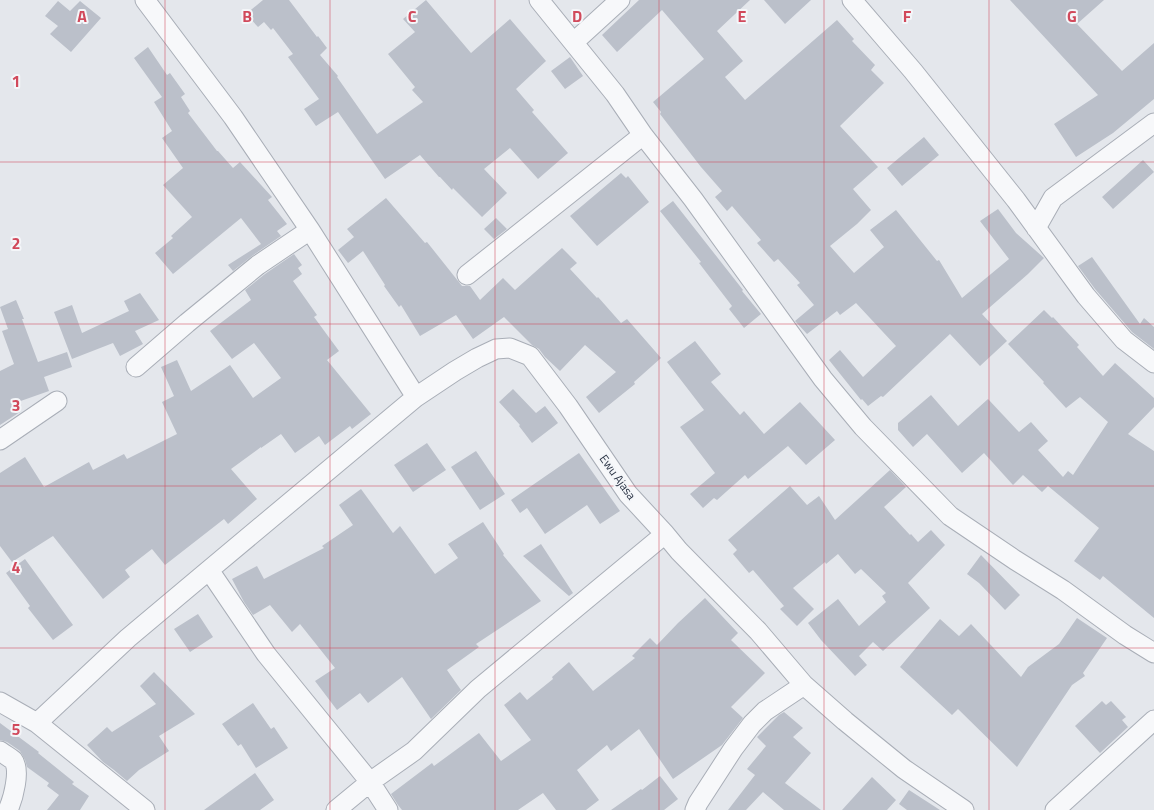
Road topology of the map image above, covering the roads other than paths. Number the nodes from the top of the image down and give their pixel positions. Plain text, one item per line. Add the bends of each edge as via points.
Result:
1 (145, 0) edge
2 (539, 0) edge
3 (620, 0) edge
4 (852, 0) edge
5 (574, 42) junction
6 (1154, 123) edge
7 (643, 134) junction
8 (1053, 198) junction
9 (1016, 200) junction
10 (1036, 228) junction
11 (310, 230) junction
12 (467, 275) dead end
13 (1154, 363) edge
14 (136, 367) dead end
15 (416, 397) junction
16 (57, 401) dead end
17 (0, 440) edge
18 (665, 534) junction
19 (209, 570) junction
20 (1154, 652) edge
21 (804, 685) junction
22 (0, 702) edge
23 (1154, 720) edge
24 (37, 723) junction
25 (0, 751) edge
26 (370, 782) junction
27 (8, 810) edge
28 (145, 810) edge
29 (336, 810) edge
30 (388, 810) edge
31 (695, 810) edge
32 (964, 810) edge
33 (1055, 810) edge

1 - 11 street via 233,117
2 - 5 street
3 - 5 street
4 - 9 street
5 - 7 street
6 - 8 street
7 - 12 street
7 - 20 street via 823,379 863,427 950,516
8 - 9 street
8 - 10 street
9 - 10 street
10 - 13 street via 1086,296 1124,340
11 - 14 street via 258,265
11 - 15 street
15 - 18 street, Ewu Ajasa via 496,349 510,348 530,356 628,494
15 - 19 street, Ewu Ajasa
16 - 17 street
18 - 21 street, Ewu Ajasa via 758,631
18 - 26 street via 478,689 414,751
19 - 24 street, Ewu Ajasa via 128,638
19 - 26 street via 266,654
21 - 31 street via 765,711 752,724
21 - 32 street, Ewu Ajasa via 904,769
22 - 24 street
23 - 33 street
24 - 28 street
25 - 27 street via 13,761 17,770
26 - 29 street
26 - 30 street

